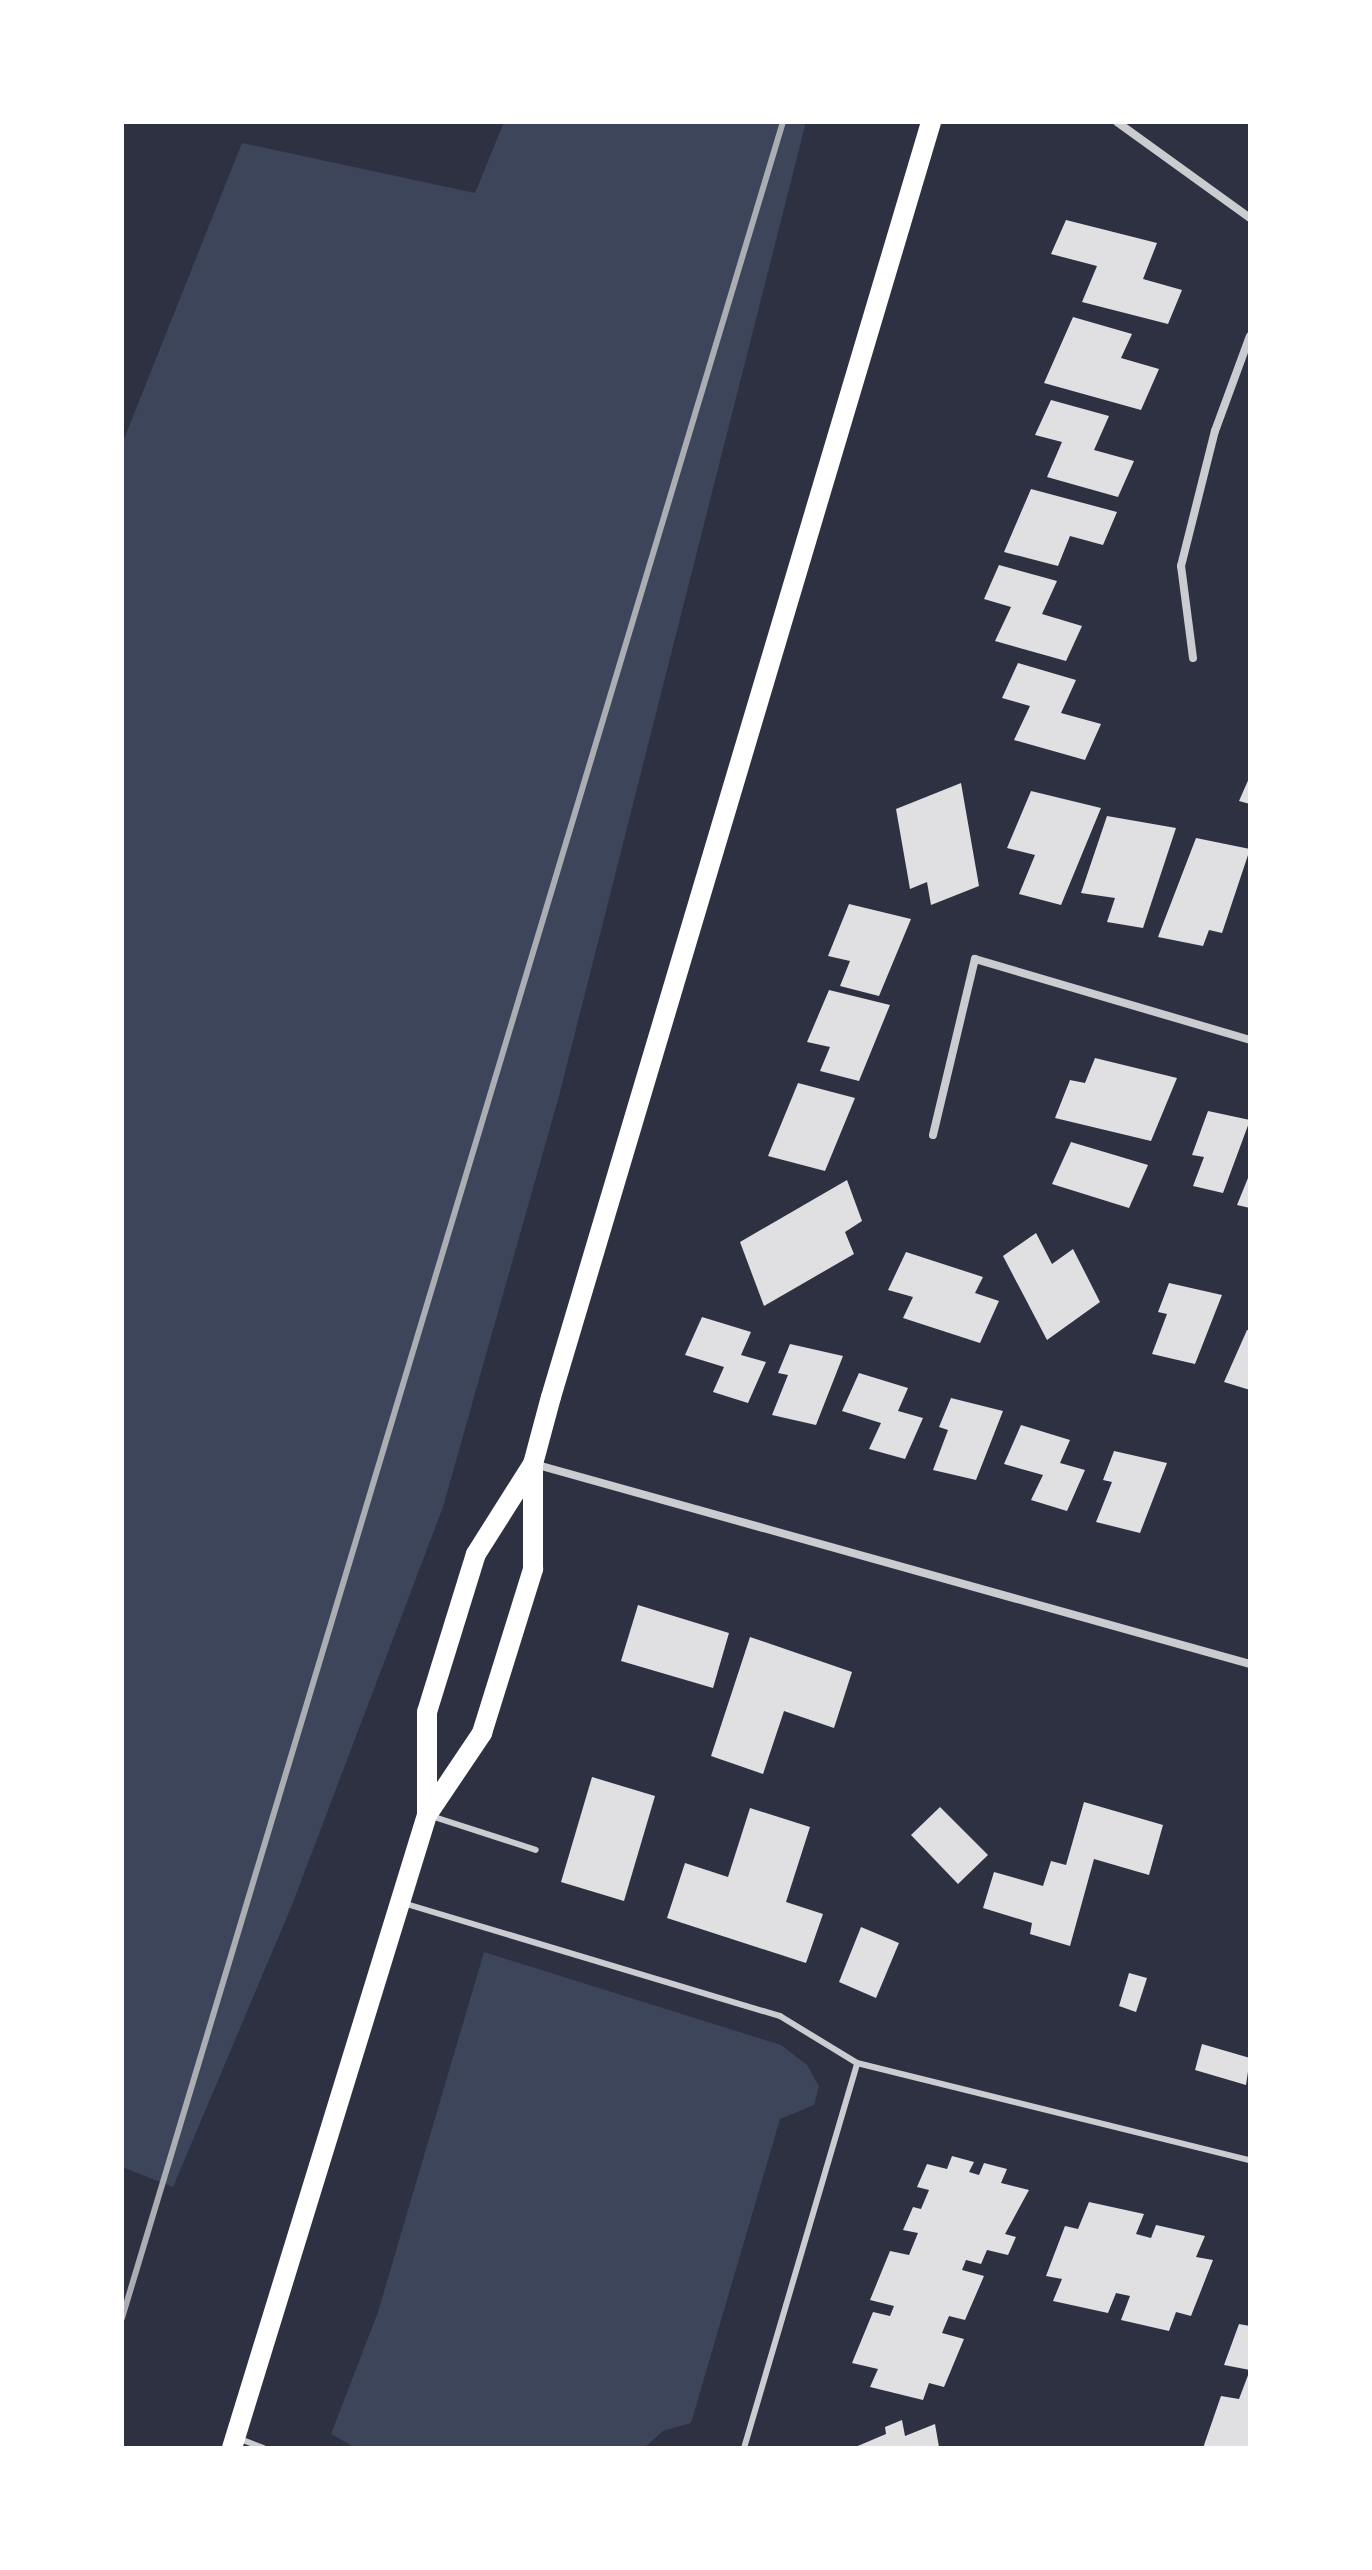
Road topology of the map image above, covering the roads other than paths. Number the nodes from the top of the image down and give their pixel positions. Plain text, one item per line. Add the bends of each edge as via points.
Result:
1 (931, 122) edge
2 (1117, 122) edge
3 (1250, 218) edge
4 (1250, 336) edge
5 (1193, 658) dead end
6 (1250, 1040) edge
7 (933, 1135) dead end
8 (533, 1464) junction
9 (1250, 1664) edge
10 (427, 1815) junction
11 (536, 1850) dead end
12 (400, 1902) junction
13 (857, 2063) junction
14 (1250, 2160) edge
15 (236, 2445) edge
16 (263, 2448) edge
17 (744, 2448) edge

1 - 8 main road
2 - 3 street
4 - 5 street via 1215,431 1181,566
6 - 7 street via 975,959
8 - 9 street
8 - 10 main road via 476,1554 427,1712
8 - 10 main road via 533,1569 482,1733
10 - 11 lane
10 - 12 main road
12 - 13 lane via 780,2016
12 - 15 main road
13 - 14 lane
13 - 17 lane
15 - 16 lane

